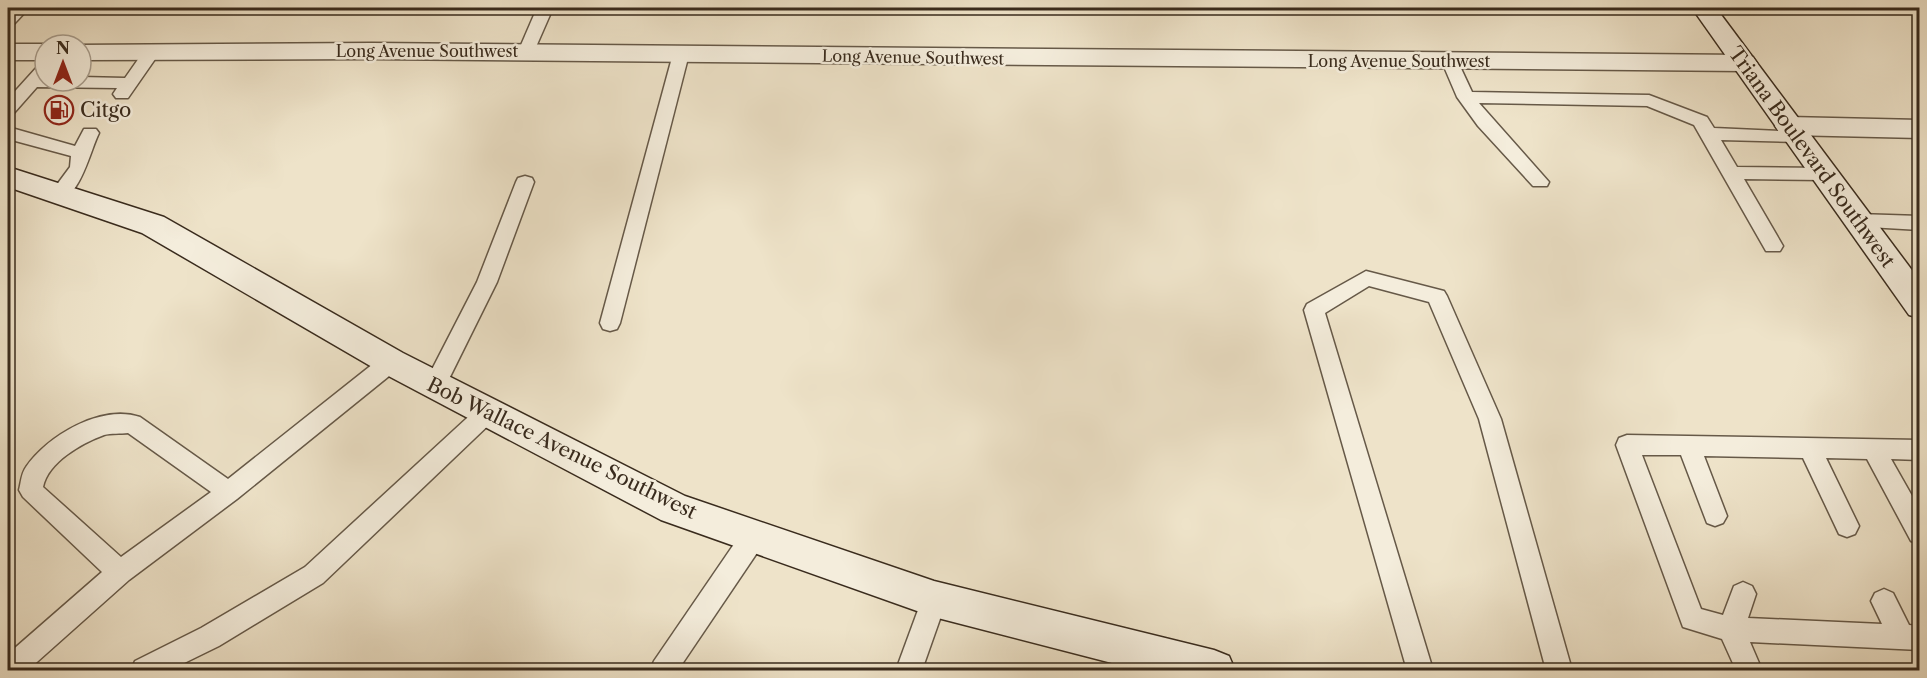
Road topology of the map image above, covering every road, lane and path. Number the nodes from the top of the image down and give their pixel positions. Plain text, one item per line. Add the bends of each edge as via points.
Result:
1 (21, 8) edge
2 (544, 8) edge
3 (1704, 8) edge
4 (8, 21) edge
5 (8, 52) edge
6 (33, 52) edge
7 (93, 52) edge
8 (152, 52) junction
9 (526, 52) junction
10 (681, 54) junction
11 (1450, 62) junction
12 (1744, 63) junction
13 (33, 83) edge
14 (93, 83) edge
15 (1466, 97) junction
16 (10, 110) edge
17 (1920, 129) edge
18 (1793, 131) junction
19 (8, 133) edge
20 (90, 133) dead end
21 (1709, 134) junction
22 (80, 153) junction
23 (1731, 173) junction
24 (1824, 174) junction
25 (8, 177) edge
26 (525, 182) dead end
27 (1540, 182) dead end
28 (59, 194) junction
29 (1858, 221) junction
30 (1920, 223) edge
31 (1773, 246) dead end
32 (1920, 306) edge
33 (610, 323) dead end
34 (391, 362) junction
35 (435, 385) junction
36 (487, 413) junction
37 (1689, 446) junction
38 (1810, 448) junction
39 (1873, 449) junction
40 (1920, 450) edge
41 (229, 492) junction
42 (1715, 516) dead end
43 (1847, 526) dead end
44 (1920, 533) edge
45 (754, 536) junction
46 (120, 572) junction
47 (1743, 594) dead end
48 (934, 599) junction
49 (1884, 601) dead end
50 (1731, 629) junction
51 (1910, 638) edge
52 (9, 670) edge
53 (144, 670) edge
54 (663, 670) edge
55 (909, 670) edge
56 (1214, 670) edge
57 (1420, 670) edge
58 (1559, 670) edge
59 (1749, 670) edge

1 - 4 lane
2 - 9 lane
3 - 12 street, Triana Boulevard Southwest
5 - 6 street
7 - 8 street, Long Avenue Southwest
8 - 9 street, Long Avenue Southwest
8 - 14 lane via 125,88
9 - 10 street, Long Avenue Southwest
10 - 11 street, Long Avenue Southwest
10 - 33 lane
11 - 12 street, Long Avenue Southwest
11 - 15 lane
12 - 18 street, Triana Boulevard Southwest
13 - 16 lane
15 - 21 lane via 1649,101 1701,121
15 - 27 lane
17 - 18 street
18 - 21 lane
18 - 24 street, Triana Boulevard Southwest
19 - 22 lane
20 - 22 lane
21 - 23 lane
22 - 28 lane via 79,168
23 - 24 lane
23 - 31 lane
24 - 29 street, Triana Boulevard Southwest
25 - 28 street, Bob Wallace Avenue Southwest
26 - 35 lane via 487,282
28 - 34 street, Bob Wallace Avenue Southwest via 153,225
29 - 30 lane
29 - 32 street, Triana Boulevard Southwest
34 - 35 street, Bob Wallace Avenue Southwest
34 - 41 lane
35 - 36 street, Bob Wallace Avenue Southwest
36 - 45 street, Bob Wallace Avenue Southwest via 674,508
36 - 53 lane via 314,574 210,637
37 - 38 lane
37 - 42 lane
37 - 50 lane via 1627,445 1692,618
38 - 39 lane
38 - 43 lane
39 - 40 lane
39 - 44 lane
41 - 46 lane
41 - 46 lane via 132,424 103,425 59,447 34,474 31,490
45 - 48 street, Bob Wallace Avenue Southwest
45 - 54 lane
46 - 52 lane
47 - 50 lane
48 - 55 lane
48 - 56 street, Bob Wallace Avenue Southwest
49 - 51 lane
50 - 51 lane
50 - 59 lane
57 - 58 lane via 1314,310 1366,278 1437,296 1490,418

